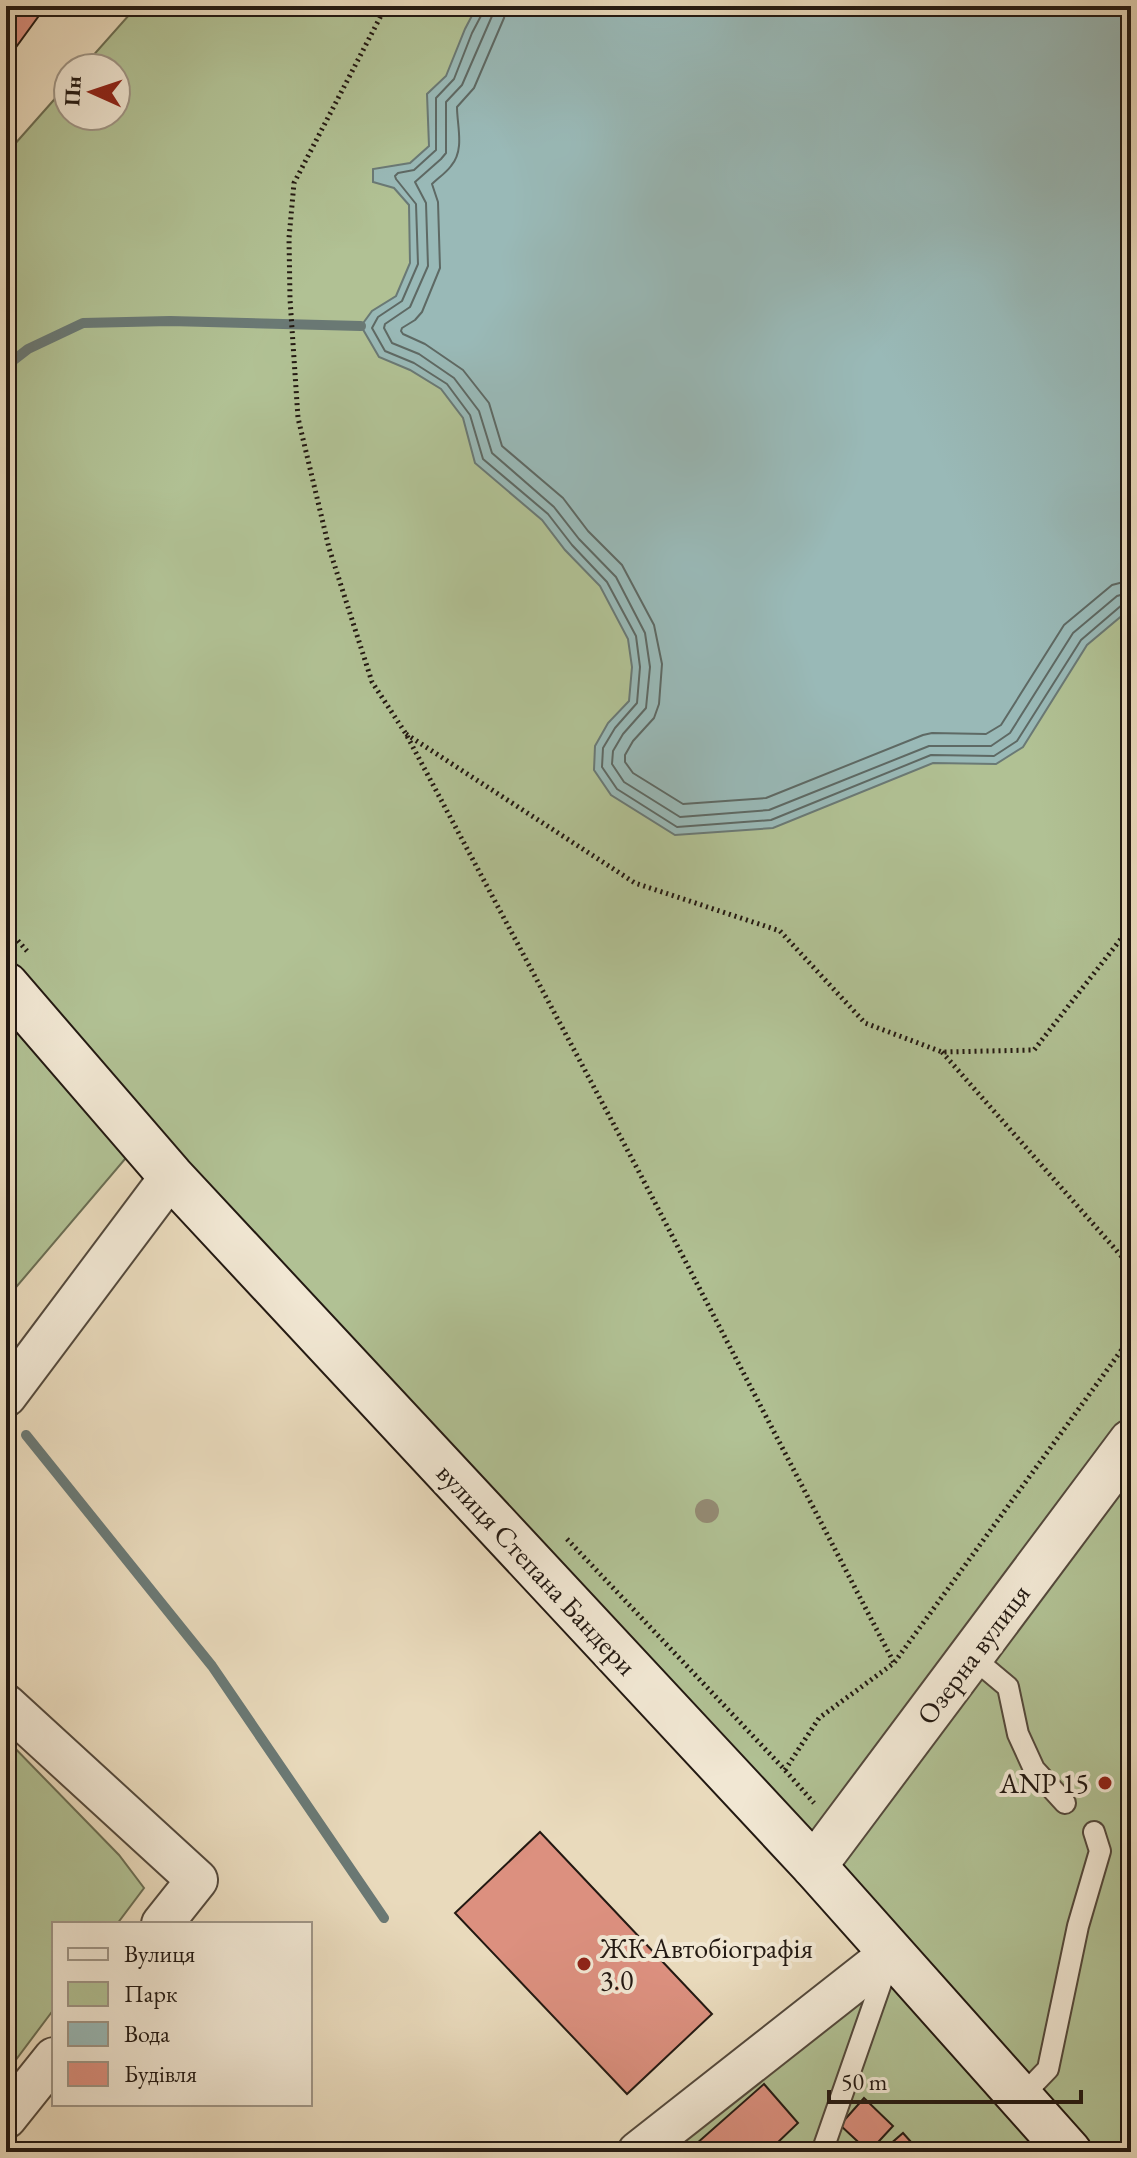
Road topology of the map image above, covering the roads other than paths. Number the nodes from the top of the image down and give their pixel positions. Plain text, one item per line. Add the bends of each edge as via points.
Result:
1 (6, 985) edge
2 (171, 1176) junction
3 (6, 1396) edge
4 (1131, 1442) edge
5 (971, 1656) junction
6 (6, 1705) edge
7 (1065, 1803) dead end
8 (1094, 1832) dead end
9 (814, 1866) junction
10 (164, 1922) edge
11 (891, 1953) junction
12 (52, 2060) edge
13 (1020, 2098) junction
14 (6, 2118) edge
15 (638, 2152) edge
16 (822, 2152) edge
17 (1069, 2152) edge

1 - 2 main road, вулиця Степана Бандери
2 - 3 street
2 - 9 main road, вулиця Степана Бандери
4 - 5 main road, Озерна вулиця
5 - 7 lane via 1008,1687 1018,1734 1034,1769
5 - 9 main road, Озерна вулиця
6 - 10 street via 197,1880
8 - 13 lane via 1100,1851 1048,2069
9 - 11 main road, вулиця Степана Бандери
11 - 13 main road, вулиця Степана Бандери
11 - 15 street
11 - 16 lane
12 - 14 street
13 - 17 main road, вулиця Степана Бандери

